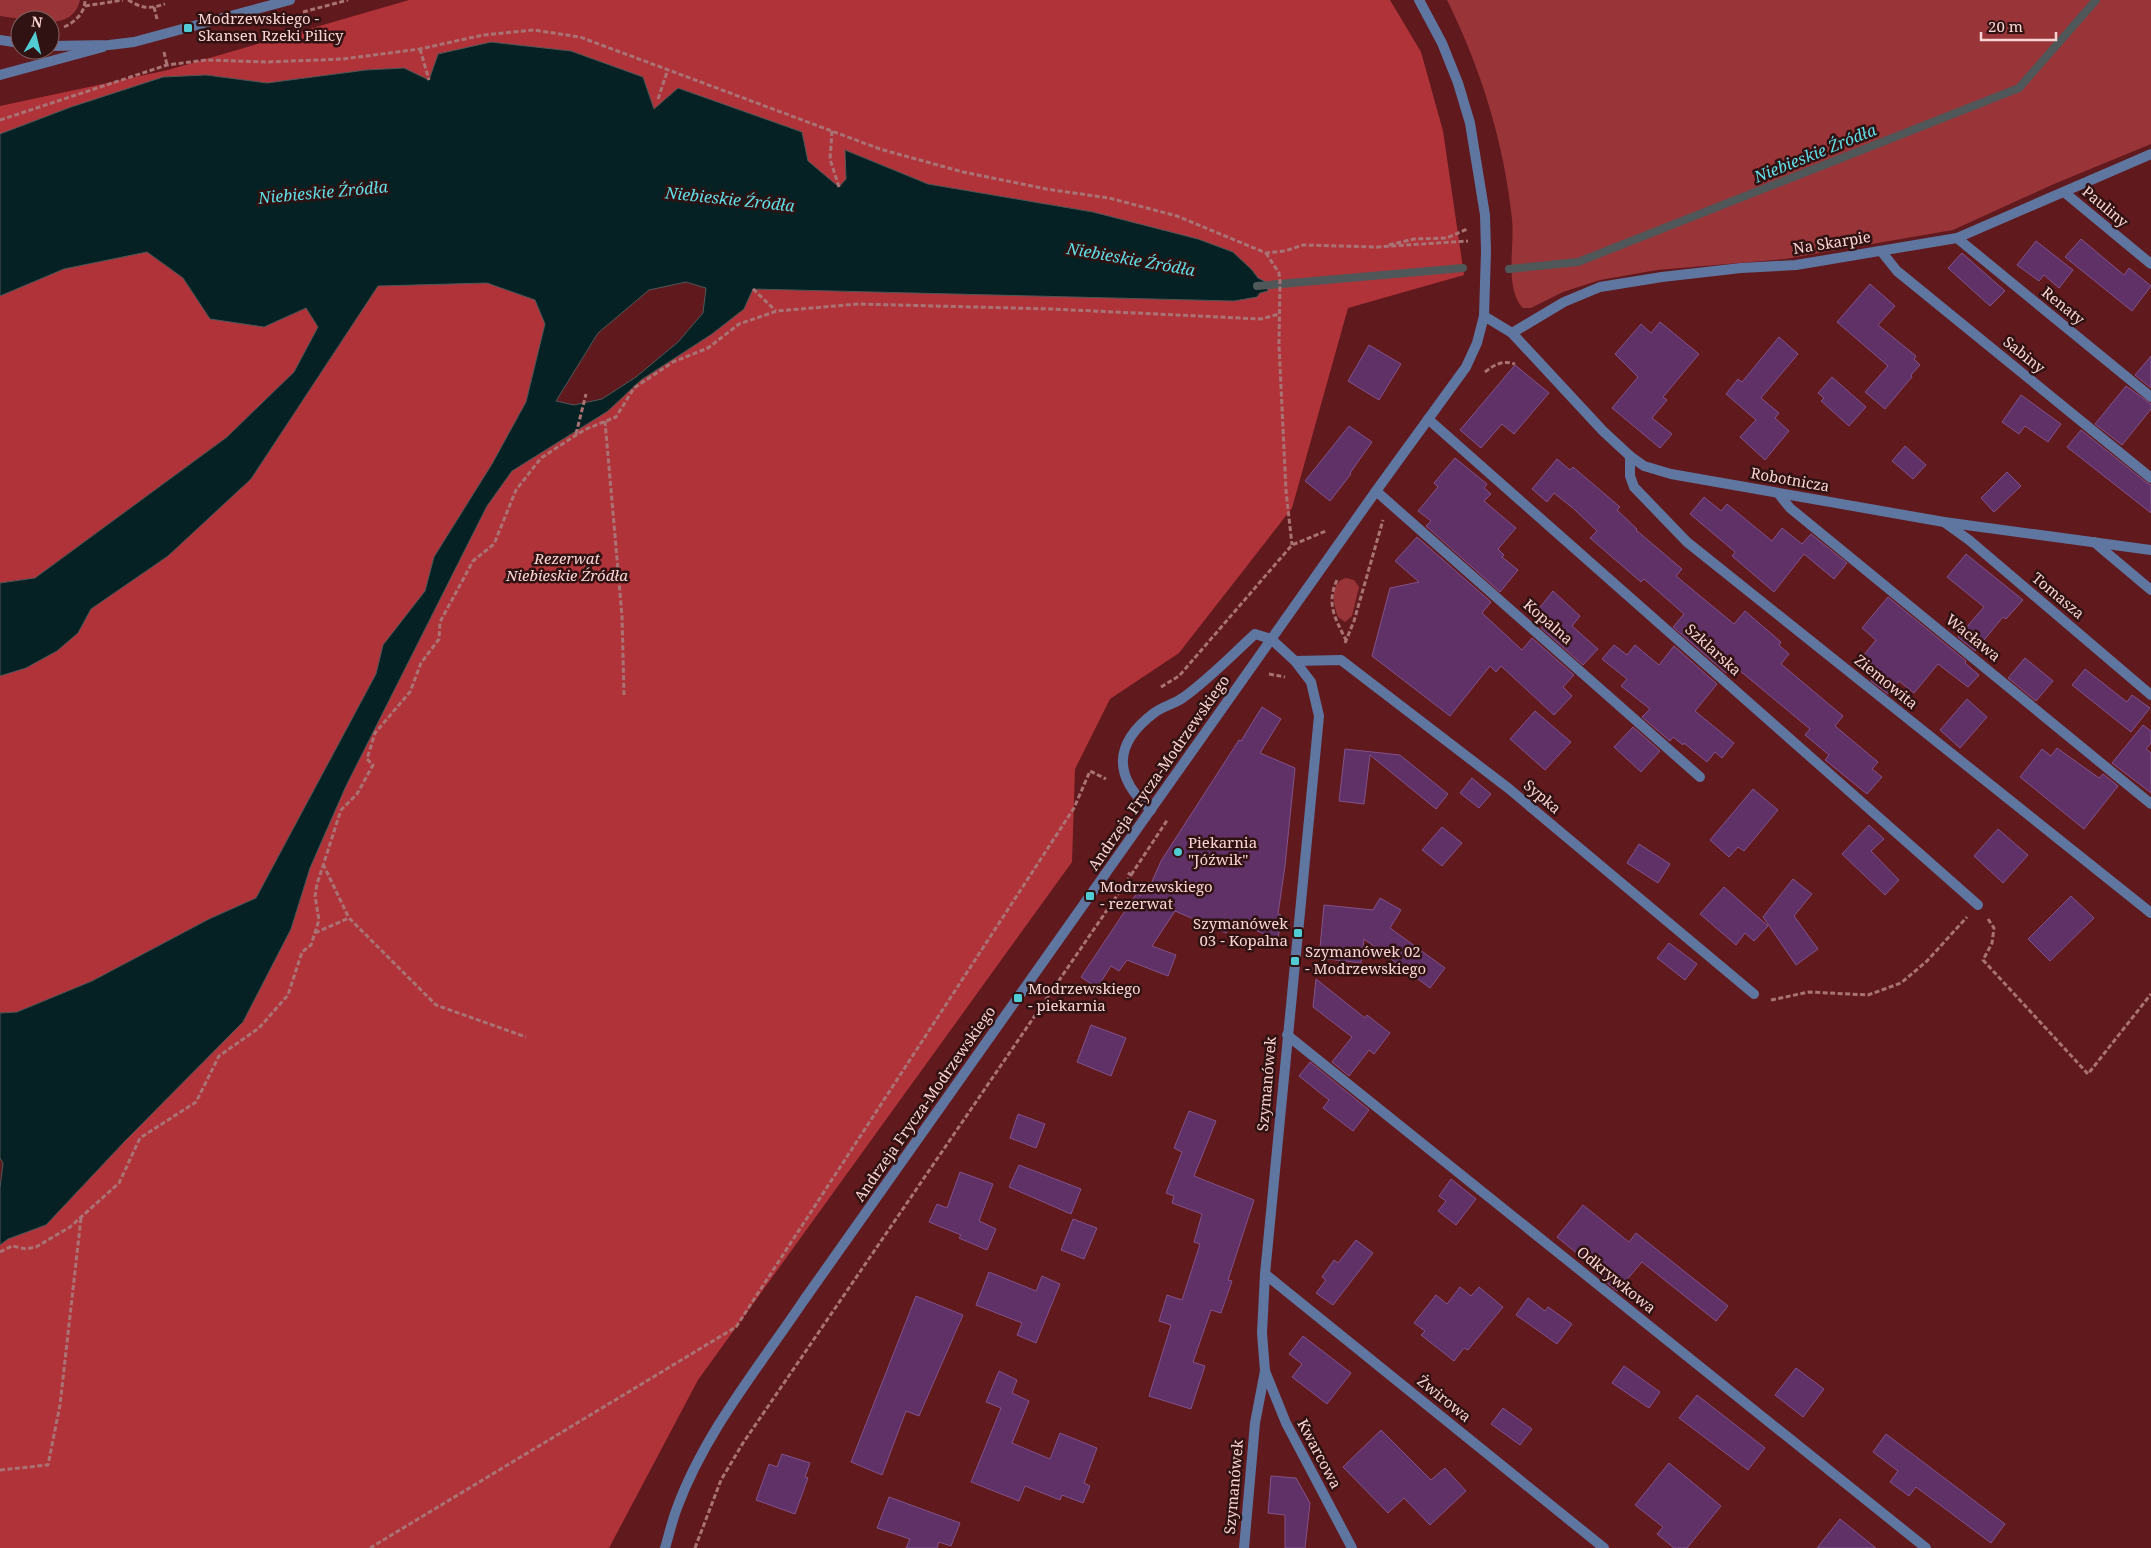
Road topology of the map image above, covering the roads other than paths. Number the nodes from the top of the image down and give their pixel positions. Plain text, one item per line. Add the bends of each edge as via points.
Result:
1 (290, 0) edge
2 (1419, 0) edge
3 (109, 45) junction
4 (60, 46) edge
5 (0, 75) edge
6 (2151, 154) edge
7 (2064, 192) junction
8 (1957, 238) junction
9 (1881, 251) junction
10 (2151, 264) edge
11 (1484, 316) junction
12 (1512, 332) junction
13 (2151, 396) edge
14 (1428, 419) junction
15 (1630, 456) junction
16 (2151, 478) edge
17 (1376, 491) junction
18 (1778, 493) junction
19 (1944, 522) junction
20 (2094, 542) junction
21 (2151, 550) edge
22 (2151, 590) edge
23 (1271, 639) junction
24 (1295, 661) junction
25 (2151, 695) edge
26 (1700, 777) dead end
27 (2151, 804) edge
28 (1151, 810) junction
29 (1978, 905) road end
30 (2151, 913) edge
31 (1754, 994) road end
32 (1287, 1035) junction
33 (1265, 1274) junction
34 (1265, 1371) junction
35 (665, 1548) edge
36 (1244, 1548) edge
37 (1352, 1548) edge
38 (1604, 1548) edge
39 (1926, 1548) edge

1 - 3 street via 143,40
2 - 11 street, Andrzeja Frycza-Modrzewskiego via 1442,43 1470,123 1484,215
3 - 4 street
3 - 5 street
6 - 7 street, Na Skarpie
7 - 8 street, Na Skarpie
7 - 10 street, Pauliny
8 - 9 street, Na Skarpie
8 - 13 street, Renaty
9 - 12 street, Na Skarpie via 1796,265 1662,277 1600,287 1564,302
9 - 16 street, Sabiny via 1897,271
11 - 12 street, Robotnicza
11 - 14 street, Andrzeja Frycza-Modrzewskiego via 1466,367
12 - 15 street, Robotnicza
14 - 17 street, Andrzeja Frycza-Modrzewskiego
14 - 29 street, Szklarska
15 - 18 street, Robotnicza via 1644,466 1671,474
15 - 30 street, Ziemowita via 1630,476 1634,487 1688,542
17 - 23 street, Andrzeja Frycza-Modrzewskiego
17 - 26 street, Kopalna
18 - 19 street, Robotnicza
18 - 27 street, Wacława via 1790,508
19 - 20 street, Robotnicza
19 - 25 street, Tomasza
20 - 21 street, Robotnicza
20 - 22 street
23 - 24 street, Szymanówek
23 - 28 street, Andrzeja Frycza-Modrzewskiego
23 - 28 street via 1255,634 1183,698 1155,712 1131,735 1122,763 1127,783
24 - 31 street, Sypka via 1341,660 1508,788
24 - 32 street, Szymanówek via 1310,682 1319,716
28 - 35 street, Andrzeja Frycza-Modrzewskiego via 718,1426 677,1508
32 - 33 street, Szymanówek
32 - 39 street, Odkrywkowa
33 - 34 street, Szymanówek via 1262,1333
33 - 38 street, Żwirowa
34 - 36 street, Szymanówek via 1255,1423
34 - 37 street, Kwarcowa via 1286,1424

